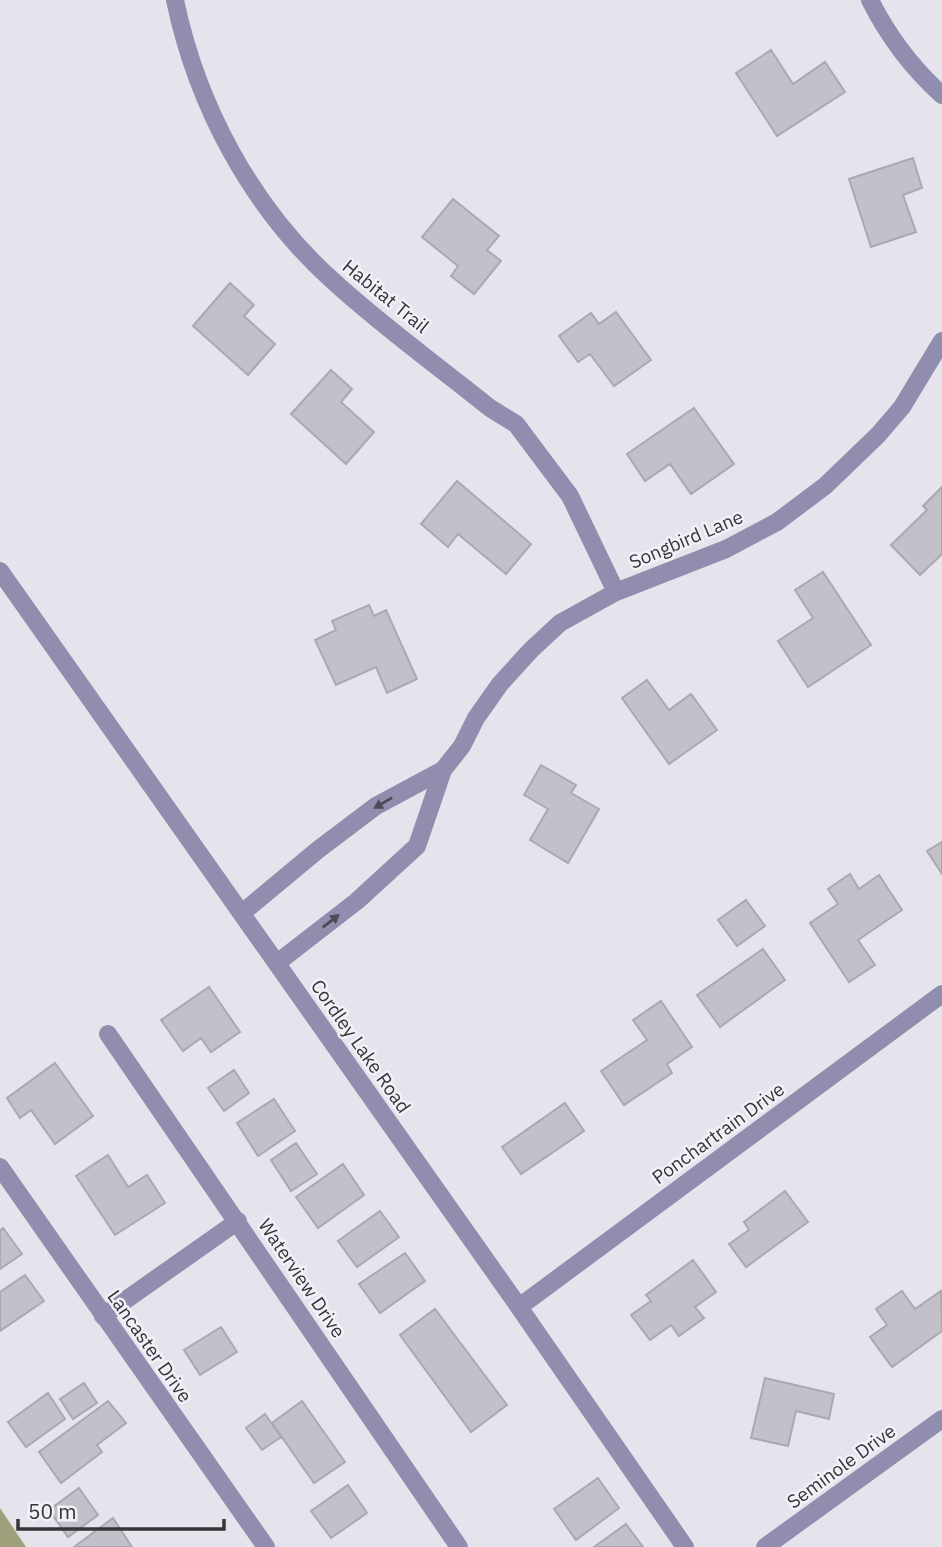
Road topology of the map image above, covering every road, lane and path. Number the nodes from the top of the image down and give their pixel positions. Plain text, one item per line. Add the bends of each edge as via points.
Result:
1 (175, 0) edge
2 (870, 0) edge
3 (942, 95) edge
4 (942, 341) edge
5 (0, 571) edge
6 (616, 592) junction
7 (443, 771) junction
8 (242, 913) junction
9 (277, 963) junction
10 (942, 994) edge
11 (108, 1034) dead end
12 (0, 1167) edge
13 (238, 1221) junction
14 (519, 1307) junction
15 (103, 1316) junction
16 (942, 1419) edge
17 (267, 1547) edge
18 (459, 1547) edge
19 (685, 1547) edge
20 (765, 1547) edge

1 - 6 street, Habitat Trail via 212,114 268,209 332,280 516,424 570,496
2 - 3 street via 903,53
4 - 6 street, Songbird Lane via 902,407 825,486 777,522 726,549
5 - 8 street, Cordley Lake Road
6 - 7 street, Songbird Lane via 560,623 531,650 500,684
7 -> 8 street, Songbird Lane via 376,806
9 -> 7 street, Songbird Lane via 357,901 417,846
8 - 9 street, Cordley Lake Road
9 - 14 street, Cordley Lake Road
10 - 14 street, Ponchartrain Drive
11 - 13 street, Waterview Drive
12 - 15 street, Lancaster Drive
13 - 15 street
13 - 18 street, Waterview Drive
14 - 19 street, Cordley Lake Road
15 - 17 street, Lancaster Drive
16 - 20 street, Seminole Drive

